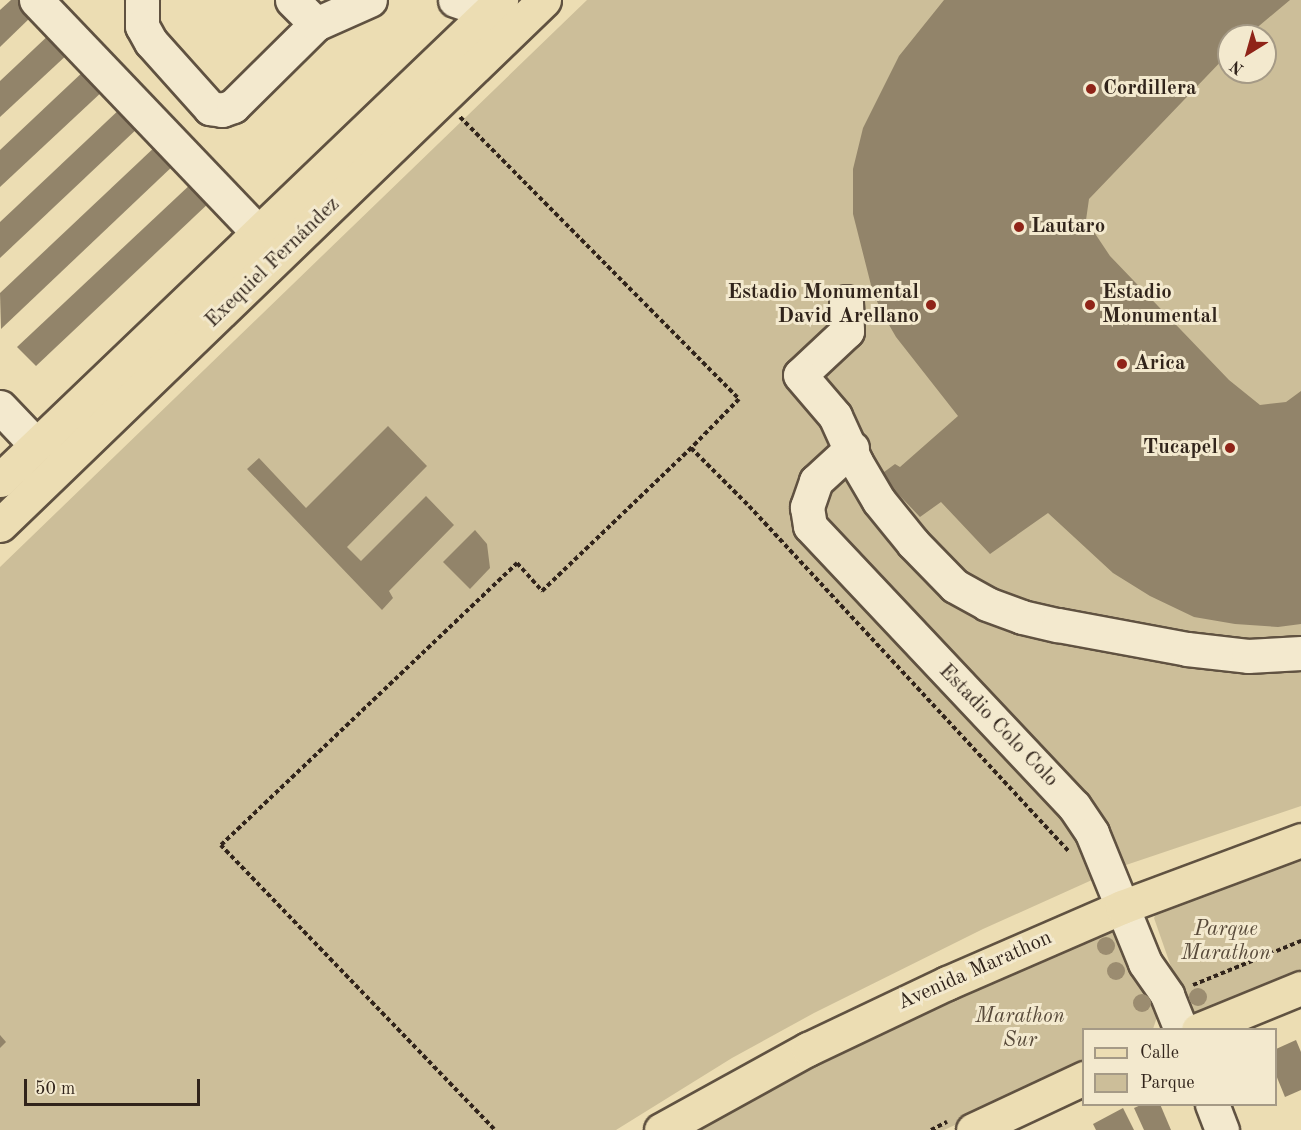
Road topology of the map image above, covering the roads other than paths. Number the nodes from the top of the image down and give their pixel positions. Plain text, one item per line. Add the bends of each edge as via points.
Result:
1 (36, 0) edge
2 (142, 0) edge
3 (292, 0) edge
4 (370, 0) edge
5 (455, 0) edge
6 (544, 0) edge
7 (495, 6) edge
8 (316, 24) junction
9 (395, 123) junction
10 (259, 233) junction
11 (846, 302) dead end
12 (0, 407) edge
13 (36, 446) junction
14 (852, 448) junction
15 (0, 480) edge
16 (0, 525) edge
17 (1301, 653) edge
18 (1301, 840) edge
19 (1130, 904) junction
20 (1301, 988) edge
21 (1181, 1028) edge
22 (1200, 1028) edge
23 (1082, 1078) edge
24 (1213, 1106) edge
25 (661, 1130) edge
26 (973, 1130) edge
27 (1222, 1130) edge

1 - 10 street
2 - 8 street via 142,26 151,42 216,110 233,106
3 - 8 street
4 - 8 street
5 - 7 street
6 - 9 main road, Exequiel Fernández
7 - 9 main road, Exequiel Fernández
9 - 10 main road, Exequiel Fernández
9 - 16 main road, Exequiel Fernández
10 - 13 main road, Exequiel Fernández
11 - 14 street via 847,331 800,375 835,416
12 - 13 street
13 - 15 main road, Exequiel Fernández
14 - 17 street via 879,501 913,543 955,586 987,604 1022,617 1187,649 1248,656
14 - 19 street, Estadio Colo Colo via 816,481 814,505 826,526 1084,795 1105,825
18 - 19 main road, Avenida Marathon
19 - 21 street, Estadio Colo Colo via 1163,965 1167,995
19 - 25 main road, Avenida Marathon via 873,1016
20 - 22 main road
23 - 26 main road
24 - 27 street

